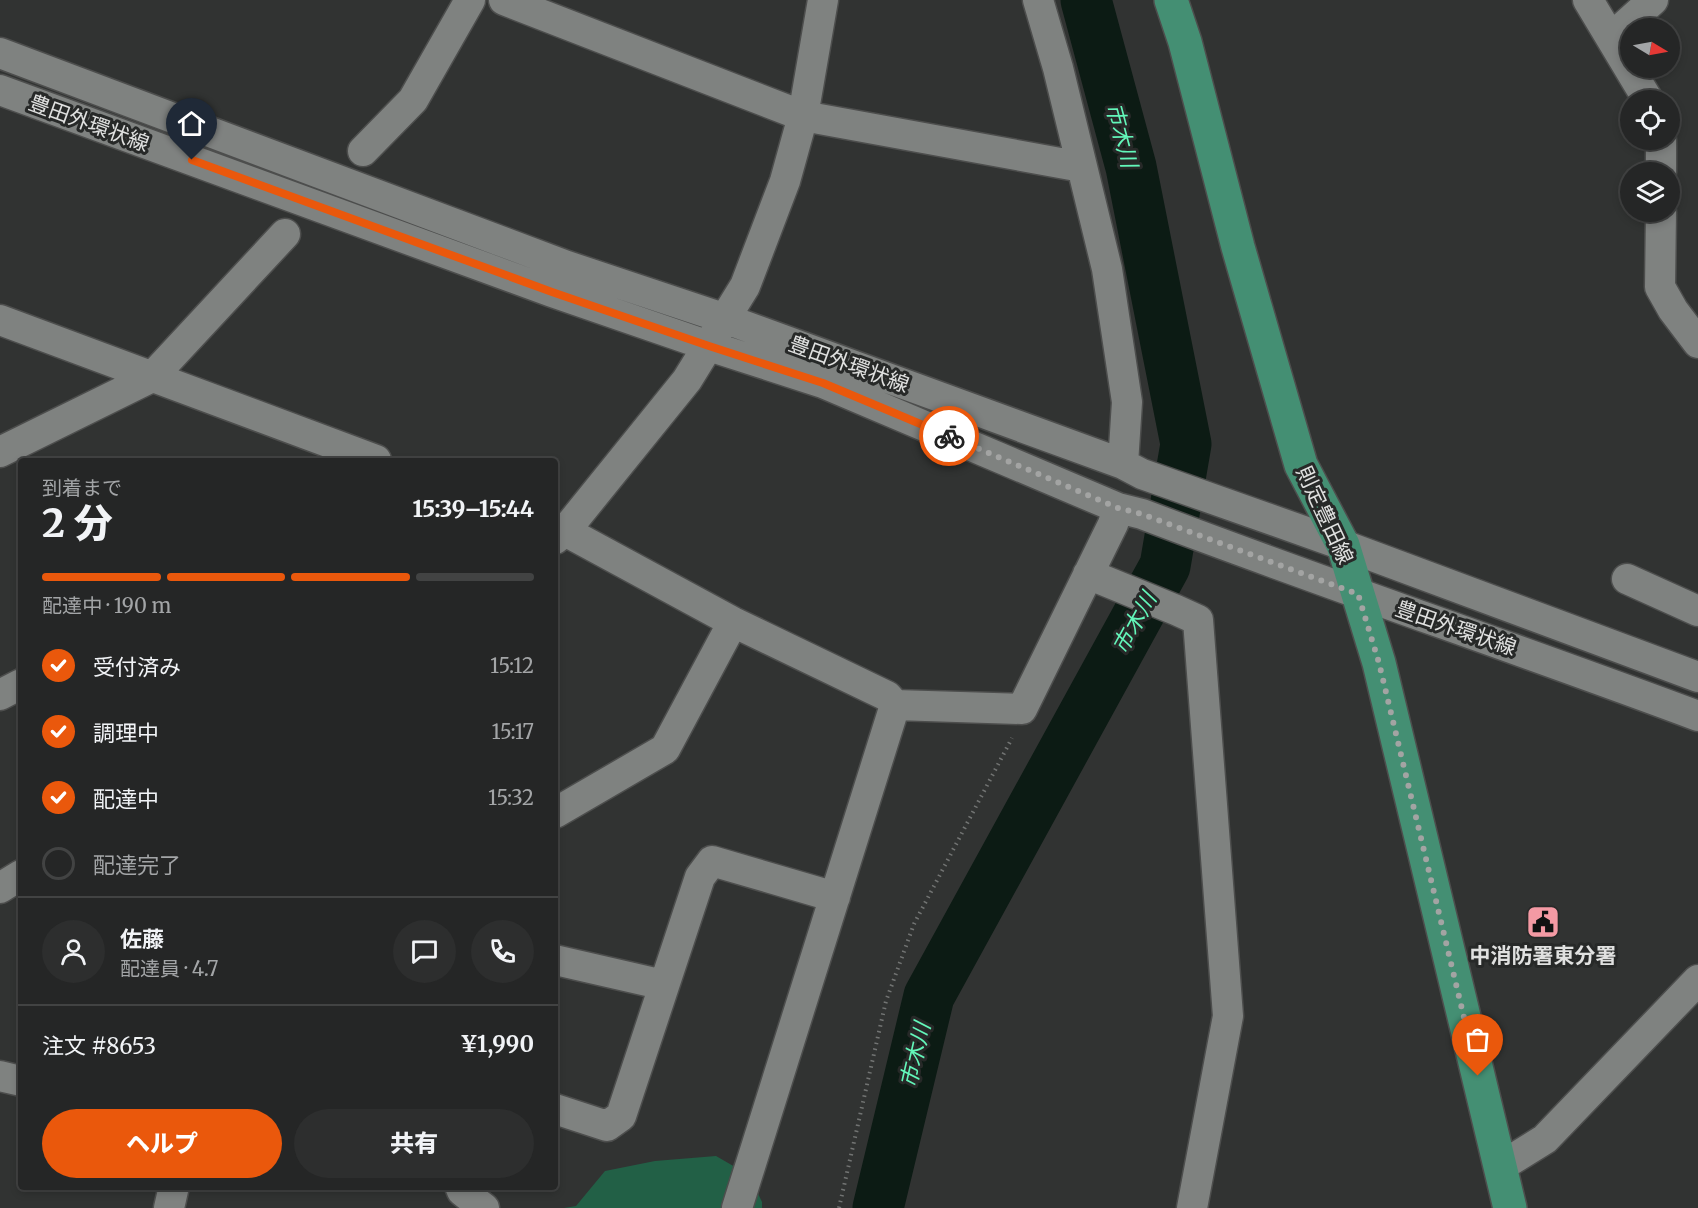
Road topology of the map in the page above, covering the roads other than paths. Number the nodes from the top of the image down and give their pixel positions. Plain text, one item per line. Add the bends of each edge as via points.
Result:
1 (470, 0) edge
2 (504, 0) edge
3 (823, 0) edge
4 (1038, 0) edge
5 (1171, 0) edge
6 (1588, 0) edge
7 (1653, 0) edge
8 (1612, 37) junction
9 (0, 53) edge
10 (0, 90) edge
11 (1642, 90) edge
12 (803, 116) junction
13 (363, 151) dead end
14 (1082, 167) junction
15 (1661, 222) edge
16 (285, 234) dead end
17 (726, 319) junction
18 (0, 320) edge
19 (1698, 343) edge
20 (709, 346) junction
21 (152, 377) junction
22 (0, 452) edge
23 (371, 458) edge
24 (1133, 469) junction
25 (1130, 511) junction
26 (558, 533) edge
27 (1343, 545) junction
28 (1088, 574) junction
29 (1627, 579) dead end
30 (1358, 594) junction
31 (1698, 611) edge
32 (733, 622) junction
33 (1698, 677) edge
34 (18, 686) edge
35 (0, 695) edge
36 (895, 705) junction
37 (1698, 716) edge
38 (558, 811) edge
39 (18, 877) edge
40 (0, 889) edge
41 (18, 894) edge
42 (835, 897) junction
43 (558, 961) edge
44 (1698, 980) edge
45 (664, 985) junction
46 (0, 1076) edge
47 (18, 1080) edge
48 (558, 1110) edge
49 (1500, 1167) junction
50 (173, 1190) edge
51 (462, 1190) edge
52 (169, 1208) edge
53 (484, 1208) edge
54 (737, 1208) edge
55 (1192, 1208) edge
56 (1510, 1208) edge

1 - 13 street via 412,100
2 - 12 street
3 - 12 street
4 - 14 street
5 - 27 main road, 則定豊田線 via 1301,465
6 - 8 street
7 - 8 street
8 - 11 street
9 - 17 street, 豊田外環状線 via 567,266
10 - 20 street, 豊田外環状線
12 - 14 street
12 - 17 street via 785,181 745,286
14 - 24 street via 1107,269
15 - 19 street via 1660,287
16 - 21 street
17 - 20 street
17 - 24 street, 豊田外環状線
18 - 21 street
20 - 25 street, 豊田外環状線 via 823,383
20 - 26 street via 687,380
21 - 22 street
21 - 23 street
24 - 27 street, 豊田外環状線
25 - 28 street via 1113,524
25 - 30 street, 豊田外環状線
26 - 32 street
27 - 30 main road, 則定豊田線
27 - 33 street, 豊田外環状線
28 - 36 street via 1022,709
28 - 55 street via 1198,620 1227,1016
29 - 31 street
30 - 37 street, 豊田外環状線
30 - 49 main road, 則定豊田線 via 1379,663
32 - 36 street via 887,696
32 - 38 street via 665,749
34 - 35 street
36 - 42 street
39 - 40 street
40 - 41 street
42 - 45 street via 712,861 700,877
42 - 54 street
43 - 45 street
44 - 49 street via 1545,1139
45 - 48 street via 621,1116 607,1126
46 - 47 street
49 - 56 main road, 則定豊田線
50 - 52 street
51 - 53 street

